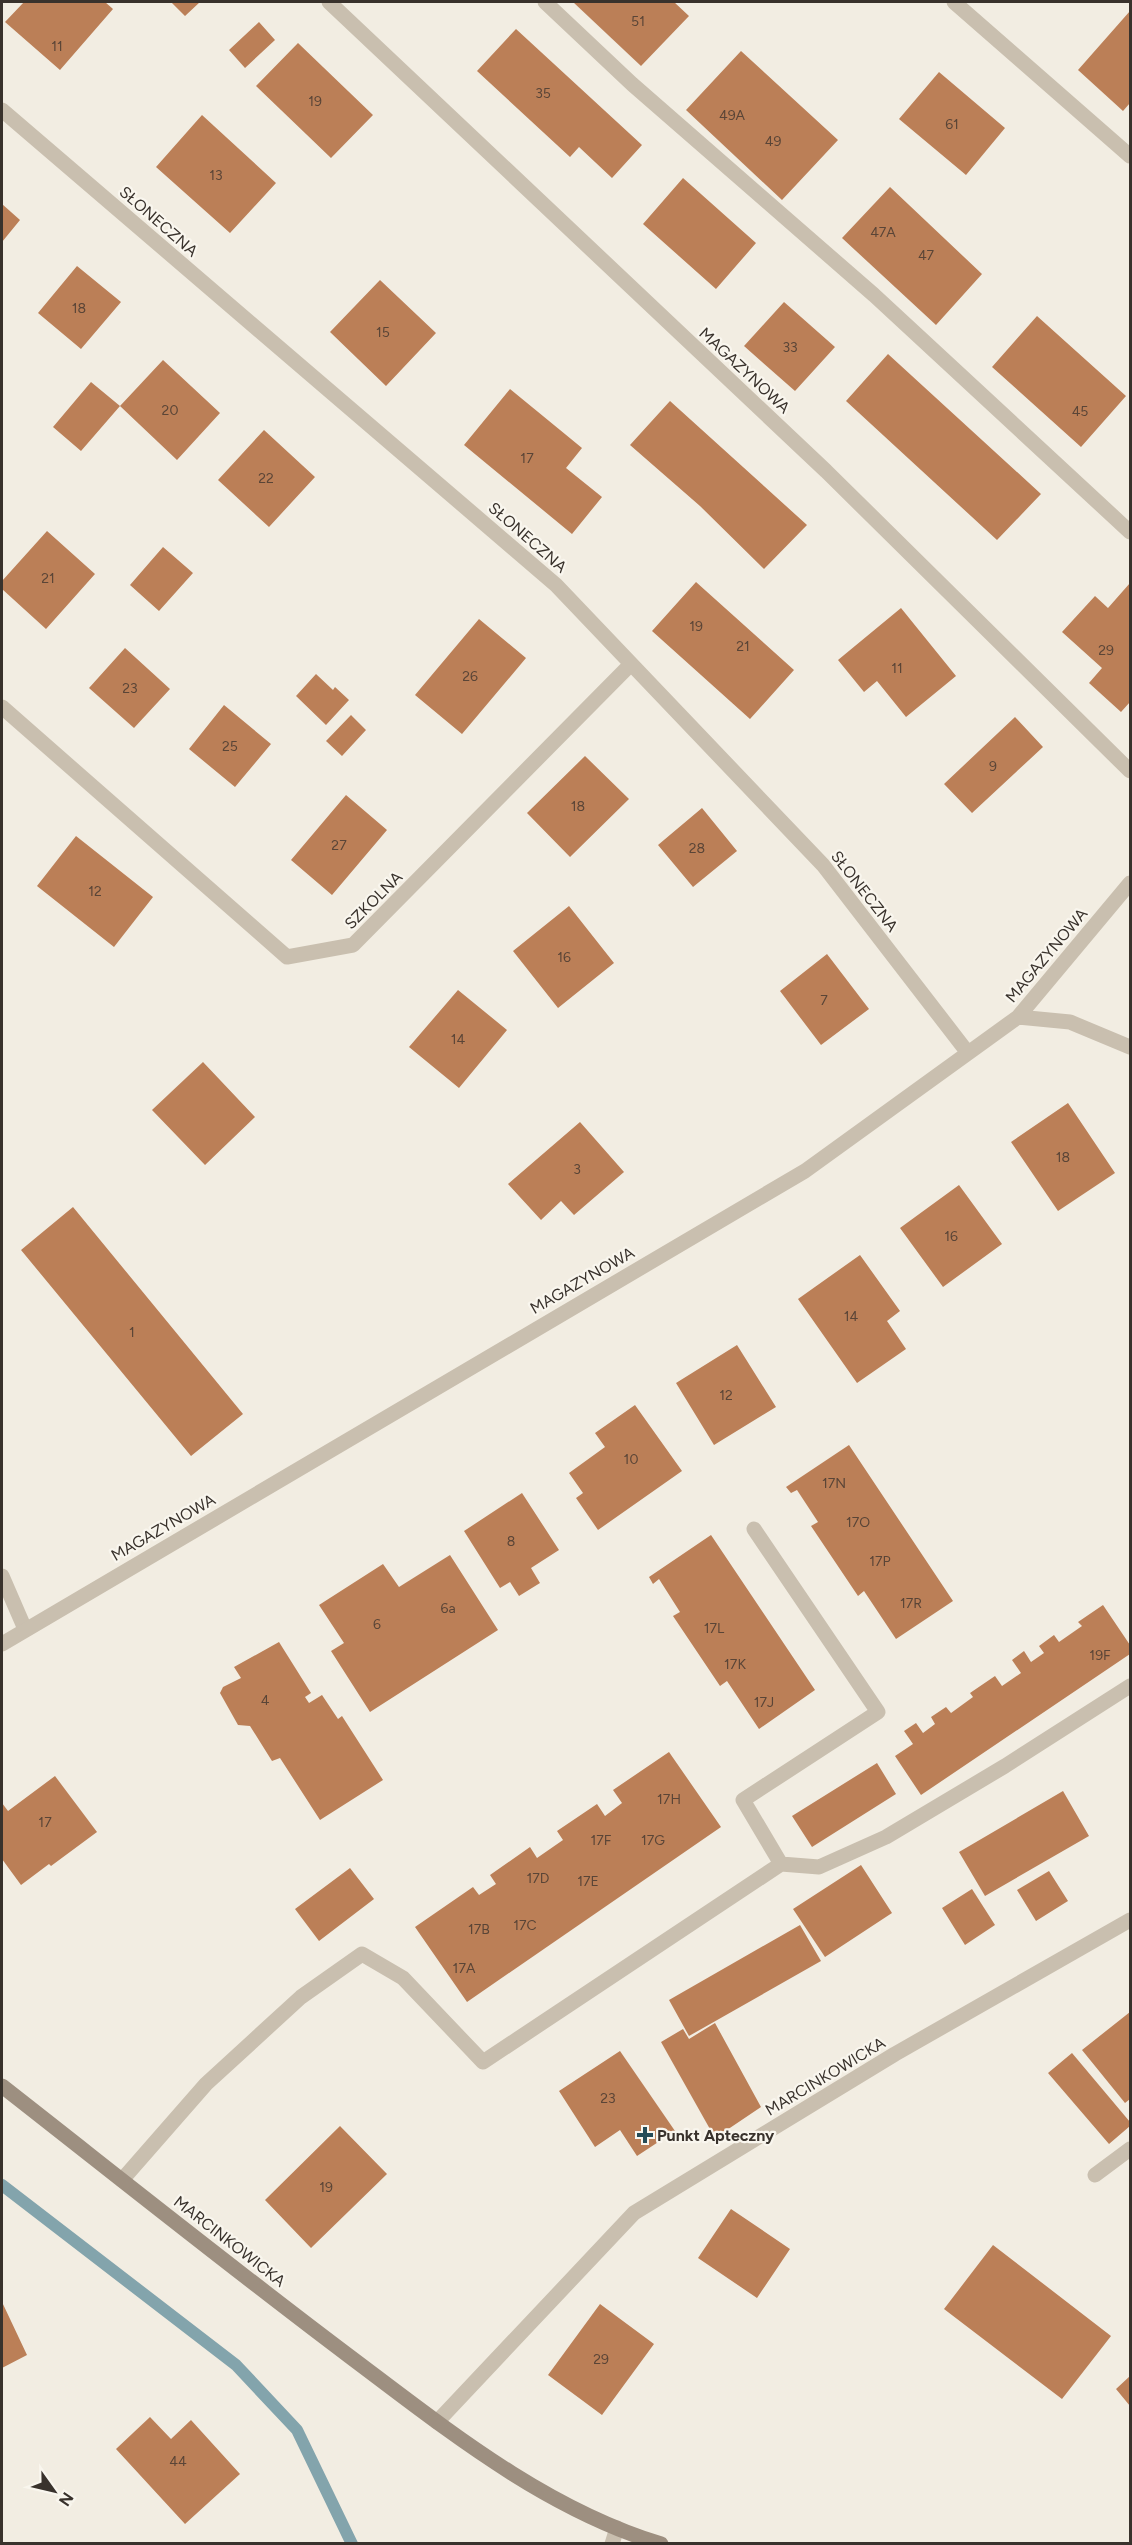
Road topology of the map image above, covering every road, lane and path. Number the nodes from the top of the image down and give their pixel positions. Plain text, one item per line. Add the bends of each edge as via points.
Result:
1 (329, 2) edge
2 (545, 2) edge
3 (954, 2) edge
4 (2, 110) edge
5 (1131, 156) edge
6 (1131, 532) edge
7 (631, 664) junction
8 (2, 707) edge
9 (1131, 771) edge
10 (1131, 883) edge
11 (1018, 1017) junction
12 (1131, 1047) edge
13 (969, 1053) junction
14 (754, 1529) dead end
15 (2, 1576) edge
16 (25, 1629) junction
17 (2, 1644) edge
18 (1131, 1686) edge
19 (781, 1864) junction
20 (1131, 1920) edge
21 (2, 2086) edge
22 (1131, 2149) edge
23 (1095, 2175) dead end
24 (122, 2180) junction
25 (437, 2422) junction
26 (617, 2528) junction
27 (612, 2544) edge
28 (661, 2544) edge

1 - 9 street, MAGAZYNOWA via 826,471
2 - 6 street via 632,84 874,295
3 - 5 street
4 - 7 street, SŁONECZNA via 556,585
7 - 8 street, SZKOLNA via 353,945 287,957
7 - 13 street, SŁONECZNA via 823,865
10 - 11 street, MAGAZYNOWA
11 - 12 street via 1070,1022
11 - 13 street, MAGAZYNOWA
13 - 16 street, MAGAZYNOWA via 805,1171
14 - 19 street via 878,1712 743,1800
15 - 16 street
16 - 17 street, MAGAZYNOWA
18 - 19 street via 886,1837 819,1867
19 - 24 street via 483,2062 403,1977 362,1954 301,1996 215,2076
20 - 25 street, MARCINKOWICKA via 895,2054 634,2213
21 - 24 street, MARCINKOWICKA
22 - 23 street
24 - 25 street, MARCINKOWICKA
25 - 26 street, MARCINKOWICKA via 530,2486
26 - 27 street
26 - 28 street, MARCINKOWICKA

